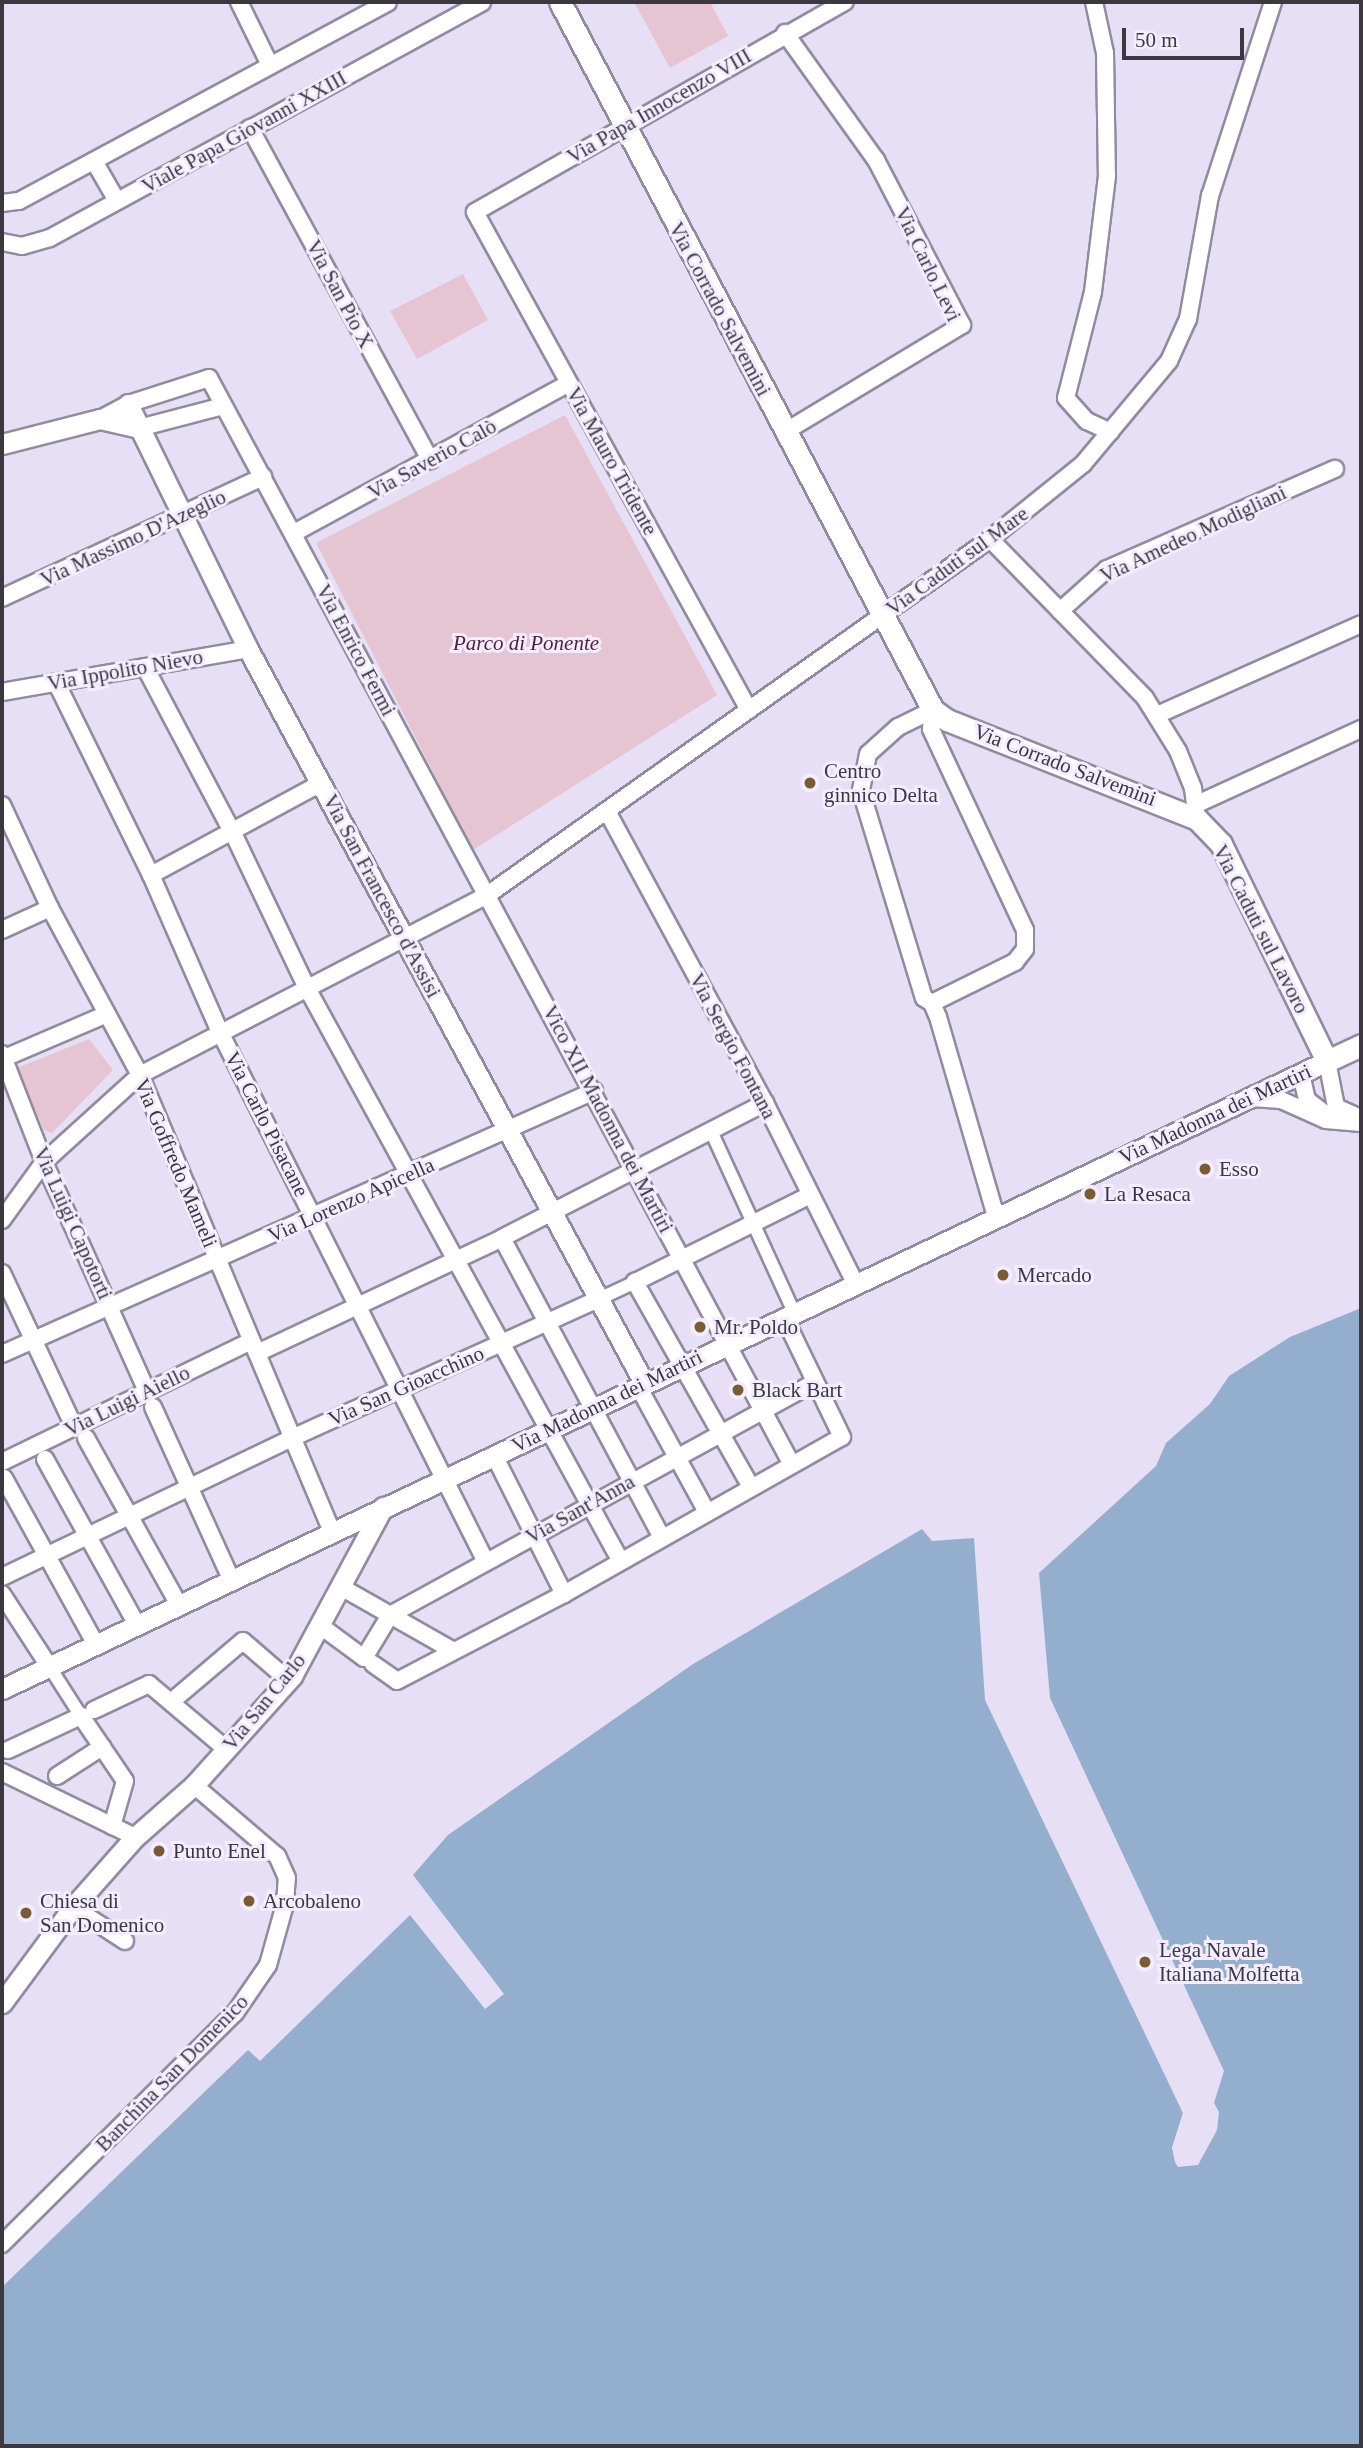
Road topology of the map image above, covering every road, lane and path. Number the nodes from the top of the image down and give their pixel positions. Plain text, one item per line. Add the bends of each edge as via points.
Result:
1 (239, 2) edge
2 (388, 2) edge
3 (482, 2) edge
4 (560, 2) edge
5 (845, 2) edge
6 (1094, 2) edge
7 (1273, 2) edge
8 (785, 33) junction
9 (269, 63) junction
10 (250, 128) junction
11 (623, 128) junction
12 (94, 160) junction
13 (117, 201) junction
14 (2, 203) edge
15 (475, 212) joint
16 (2, 242) edge
17 (569, 383) junction
18 (128, 404) junction
19 (223, 406) junction
20 (100, 419) junction
21 (139, 428) junction
22 (786, 431) junction
23 (1111, 432) junction
24 (2, 443) edge
25 (429, 460) junction
26 (1335, 470) dead end
27 (263, 477) junction
28 (181, 517) junction
29 (294, 533) junction
30 (990, 539) junction
31 (2, 598) edge
32 (1060, 611) junction
33 (881, 615) junction
34 (1361, 624) edge
35 (248, 649) junction
36 (145, 667) junction
37 (56, 682) junction
38 (2, 692) edge
39 (749, 710) junction
40 (933, 710) junction
41 (1157, 715) junction
42 (1361, 729) edge
43 (321, 783) junction
44 (2, 805) edge
45 (607, 811) junction
46 (1196, 812) junction
47 (6, 829) edge
48 (233, 833) junction
49 (151, 875) junction
50 (486, 896) junction
51 (50, 908) junction
52 (2, 930) edge
53 (405, 938) junction
54 (307, 988) junction
55 (932, 1003) junction
56 (107, 1014) junction
57 (220, 1032) junction
58 (1361, 1045) edge
59 (2, 1057) edge
60 (1327, 1061) junction
61 (1301, 1074) junction
62 (140, 1075) junction
63 (594, 1091) junction
64 (1252, 1098) junction
65 (765, 1102) junction
66 (1361, 1118) edge
67 (1334, 1120) junction
68 (1361, 1123) edge
69 (509, 1131) junction
70 (711, 1131) junction
71 (44, 1162) junction
72 (635, 1171) junction
73 (411, 1172) junction
74 (810, 1195) junction
75 (552, 1212) junction
76 (996, 1216) junction
77 (314, 1217) junction
78 (2, 1220) edge
79 (754, 1223) junction
80 (502, 1238) junction
81 (682, 1258) junction
82 (218, 1260) junction
83 (456, 1260) junction
84 (2, 1273) edge
85 (635, 1282) junction
86 (856, 1283) junction
87 (599, 1299) junction
88 (361, 1306) junction
89 (111, 1307) junction
90 (789, 1314) junction
91 (547, 1322) junction
92 (34, 1340) junction
93 (500, 1343) junction
94 (727, 1344) junction
95 (254, 1347) junction
96 (2, 1354) edge
97 (681, 1365) junction
98 (815, 1382) junction
99 (641, 1385) junction
100 (401, 1389) junction
101 (147, 1391) junction
102 (153, 1407) dead end
103 (592, 1408) junction
104 (762, 1408) junction
105 (74, 1427) junction
106 (547, 1429) junction
107 (719, 1431) junction
108 (86, 1438) dead end
109 (292, 1438) junction
110 (676, 1454) junction
111 (494, 1455) junction
112 (45, 1459) dead end
113 (792, 1465) junction
114 (3, 1470) edge
115 (445, 1478) junction
116 (631, 1480) junction
117 (189, 1488) junction
118 (751, 1488) junction
119 (588, 1504) junction
120 (383, 1507) junction
121 (707, 1512) junction
122 (130, 1516) junction
123 (331, 1530) junction
124 (533, 1535) junction
125 (88, 1536) junction
126 (662, 1538) junction
127 (47, 1556) junction
128 (620, 1560) junction
129 (486, 1562) junction
130 (2, 1577) edge
131 (230, 1577) junction
132 (341, 1587) junction
133 (2, 1594) edge
134 (564, 1594) junction
135 (178, 1603) junction
136 (390, 1615) junction
137 (136, 1623) junction
138 (322, 1627) junction
139 (95, 1643) junction
140 (452, 1650) junction
141 (368, 1661) junction
142 (48, 1666) junction
143 (288, 1680) junction
144 (2, 1689) edge
145 (171, 1702) junction
146 (88, 1713) junction
147 (102, 1747) junction
148 (226, 1749) junction
149 (8, 1750) dead end
150 (2, 1772) edge
151 (57, 1776) dead end
152 (194, 1785) junction
153 (112, 1826) junction
154 (135, 1838) junction
155 (73, 1908) junction
156 (125, 1941) dead end
157 (2, 2003) edge
158 (2, 2244) edge

1 - 9 street
2 - 9 street
3 - 10 street, Viale Papa Giovanni XXIII
4 - 11 main road, Via Corrado Salvemini
5 - 8 street, Via Papa Innocenzo VIII
6 - 23 street via 1105,53 1107,176 1093,292 1066,398 1087,421
7 - 23 street, Via Caduti sul Mare via 1210,196 1188,319 1168,361
8 - 11 street, Via Papa Innocenzo VIII
8 - 22 street, Via Carlo Levi via 876,160 962,325
9 - 12 street
10 - 13 street, Viale Papa Giovanni XXIII
10 - 25 street, Via San Pio X
11 - 15 street, Via Papa Innocenzo VIII
11 - 22 main road, Via Corrado Salvemini
12 - 13 street
12 - 14 street via 19,201
13 - 16 street, Viale Papa Giovanni XXIII via 32,245
15 - 17 street, Via Mauro Tridente
17 - 25 street, Via Saverio Calò
17 - 39 street, Via Mauro Tridente
18 - 19 street, Via Enrico Fermi via 209,378
18 - 20 street
18 - 21 street, Via San Francesco d'Assisi
19 - 21 street
19 - 27 street, Via Enrico Fermi
20 - 21 street
20 - 24 street
21 - 28 street, Via San Francesco d'Assisi
22 - 33 main road, Via Corrado Salvemini
23 - 30 street, Via Caduti sul Mare via 1059,486
25 - 29 street, Via Saverio Calò
26 - 32 street, Via Amedeo Modigliani via 1107,569
27 - 28 street, Via Massimo D'Azeglio
27 - 29 street, Via Enrico Fermi
28 - 31 street, Via Massimo D'Azeglio
28 - 35 street, Via San Francesco d'Assisi
29 - 50 street, Via Enrico Fermi
30 - 32 street, Via Caduti sul Lavoro
30 - 33 street, Via Caduti sul Mare
32 - 41 street, Via Caduti sul Lavoro via 1109,658
33 - 39 street, Via Caduti sul Mare
33 - 40 main road, Via Corrado Salvemini
34 - 41 street
35 - 36 street, Via Ippolito Nievo
35 - 43 street, Via San Francesco d'Assisi
36 - 37 street, Via Ippolito Nievo
36 - 48 street
37 - 38 street, Via Ippolito Nievo
37 - 49 street, Via Carlo Pisacane
39 - 45 street, Via Caduti sul Mare
40 - 46 main road, Via Corrado Salvemini via 947,720
40 - 55 street via 898,727 867,754 861,791 924,999
40 - 55 street via 931,729 1025,930 1025,949 1015,962
41 - 46 street, Via Caduti sul Lavoro via 1178,751
42 - 46 street
43 - 48 street
43 - 53 street, Via San Francesco d'Assisi
44 - 47 street, Via Goffredo Mameli
45 - 50 street, Via Caduti sul Mare
45 - 65 street, Via Sergio Fontana
46 - 60 main road, Via Caduti sul Lavoro via 1222,844
47 - 51 street, Via Goffredo Mameli
48 - 49 street
48 - 54 street
49 - 57 street, Via Carlo Pisacane
50 - 53 street, Via Caduti sul Mare
50 - 63 street, Vico XII Madonna dei Martiri
51 - 52 street
51 - 56 street, Via Goffredo Mameli
53 - 54 street, Via Caduti sul Mare
53 - 69 street, Via San Francesco d'Assisi
54 - 57 street, Via Caduti sul Mare
54 - 73 street
55 - 76 street
56 - 59 street
56 - 62 street, Via Goffredo Mameli
57 - 62 street, Via Caduti sul Mare
57 - 77 street, Via Carlo Pisacane
58 - 60 main road
59 - 71 street, Via Luigi Capotorti
60 - 61 street, Via Madonna dei Martiri
60 - 66 street via 1336,1107
61 - 64 street, Via Madonna dei Martiri
61 - 67 street via 1307,1100
62 - 71 street, Via Caduti sul Mare
62 - 82 street, Via Goffredo Mameli
63 - 69 street, Via Lorenzo Apicella
63 - 72 street, Vico XII Madonna dei Martiri
64 - 67 street via 1281,1100
64 - 76 street, Via Madonna dei Martiri
65 - 70 street, Via Luigi Aiello
65 - 74 street, Via Sergio Fontana
67 - 68 street
69 - 73 street, Via Lorenzo Apicella
69 - 75 street, Via San Francesco d'Assisi
70 - 72 street, Via Luigi Aiello
70 - 79 street
71 - 78 street, Via Caduti sul Mare
71 - 89 street, Via Luigi Capotorti
72 - 75 street, Via Luigi Aiello
72 - 81 street, Vico XII Madonna dei Martiri
73 - 77 street, Via Lorenzo Apicella
73 - 83 street
74 - 79 street, Via San Gioacchino
74 - 86 street, Via Sergio Fontana
75 - 80 street, Via Luigi Aiello
75 - 87 street, Via San Francesco d'Assisi
76 - 86 street, Via Madonna dei Martiri
77 - 82 street, Via Lorenzo Apicella
77 - 88 street, Via Carlo Pisacane
79 - 81 street, Via San Gioacchino
79 - 90 street
80 - 83 street, Via Luigi Aiello
80 - 91 street
81 - 85 street, Via San Gioacchino
81 - 94 street, Vico XII Madonna dei Martiri
82 - 89 street, Via Lorenzo Apicella
82 - 95 street, Via Goffredo Mameli
83 - 88 street, Via Luigi Aiello
83 - 93 street
84 - 92 street
85 - 87 street, Via San Gioacchino
85 - 97 street
86 - 90 street, Via Madonna dei Martiri
87 - 91 street, Via San Gioacchino
87 - 99 street, Via San Francesco d'Assisi
88 - 95 street, Via Luigi Aiello
88 - 100 street, Via Carlo Pisacane
89 - 92 street, Via Lorenzo Apicella
89 - 101 street, Via Luigi Capotorti
90 - 94 street, Via Madonna dei Martiri
90 - 98 street
91 - 93 street, Via San Gioacchino
91 - 103 street
92 - 96 street, Via Lorenzo Apicella
92 - 105 street
93 - 100 street, Via San Gioacchino
93 - 106 street
94 - 97 street, Via Madonna dei Martiri
94 - 104 street, Vico XII Madonna dei Martiri
95 - 101 street, Via Luigi Aiello
95 - 109 street, Via Goffredo Mameli
97 - 99 street, Via Madonna dei Martiri
97 - 107 street
98 - 104 street, Via Sant'Anna
98 - 113 street via 842,1437
99 - 103 street, Via Madonna dei Martiri
99 - 110 street
100 - 109 street, Via San Gioacchino
100 - 115 street, Via Carlo Pisacane
101 - 105 street, Via Luigi Aiello
102 - 117 street
103 - 106 street, Via Madonna dei Martiri
103 - 116 street
104 - 107 street, Via Sant'Anna
104 - 113 street, Vico XII Madonna dei Martiri
105 - 114 street, Via Luigi Aiello
106 - 111 street, Via Madonna dei Martiri
106 - 119 street
107 - 110 street, Via Sant'Anna
107 - 118 street
108 - 122 street
109 - 117 street, Via San Gioacchino
109 - 123 street, Via Goffredo Mameli
110 - 116 street, Via Sant'Anna
110 - 121 street
111 - 115 street, Via Madonna dei Martiri
111 - 124 street
112 - 125 street
113 - 118 street
114 - 127 street
115 - 120 street, Via Madonna dei Martiri
115 - 129 street, Via Carlo Pisacane
116 - 119 street, Via Sant'Anna
116 - 126 street
117 - 122 street, Via San Gioacchino
117 - 131 street
118 - 121 street
119 - 124 street, Via Sant'Anna
119 - 128 street
120 - 123 street, Via Madonna dei Martiri
120 - 132 street, Via San Carlo
121 - 126 street
122 - 125 street, Via San Gioacchino
122 - 135 street
123 - 131 street, Via Madonna dei Martiri
124 - 129 street, Via Sant'Anna
124 - 134 street
125 - 127 street, Via San Gioacchino
125 - 137 street
126 - 128 street
127 - 130 street, Via San Gioacchino
127 - 139 street
128 - 134 street
129 - 136 street, Via Sant'Anna
131 - 135 street, Via Madonna dei Martiri
132 - 136 street
132 - 138 street, Via San Carlo
133 - 142 street
134 - 140 street
135 - 137 street, Via Madonna dei Martiri
136 - 140 street
136 - 141 street, Via Sant'Anna
137 - 139 street, Via Madonna dei Martiri
138 - 141 street
138 - 143 street, Via San Carlo
139 - 142 street, Via Madonna dei Martiri
140 - 141 street via 397,1681
142 - 144 street, Via Madonna dei Martiri
142 - 146 street
143 - 145 street via 243,1641
143 - 148 street, Via San Carlo
145 - 146 street via 149,1684
145 - 148 street
146 - 147 street
146 - 149 street
147 - 151 street
147 - 153 street via 125,1781
148 - 152 street, Via San Carlo
150 - 153 street
152 - 154 street, Via San Carlo
152 - 158 street, Banchina San Domenico via 277,1856 287,1878 285,1904 268,1965 235,2013
153 - 154 street
154 - 155 street, Via San Carlo
155 - 156 street
155 - 157 street, Via San Carlo

